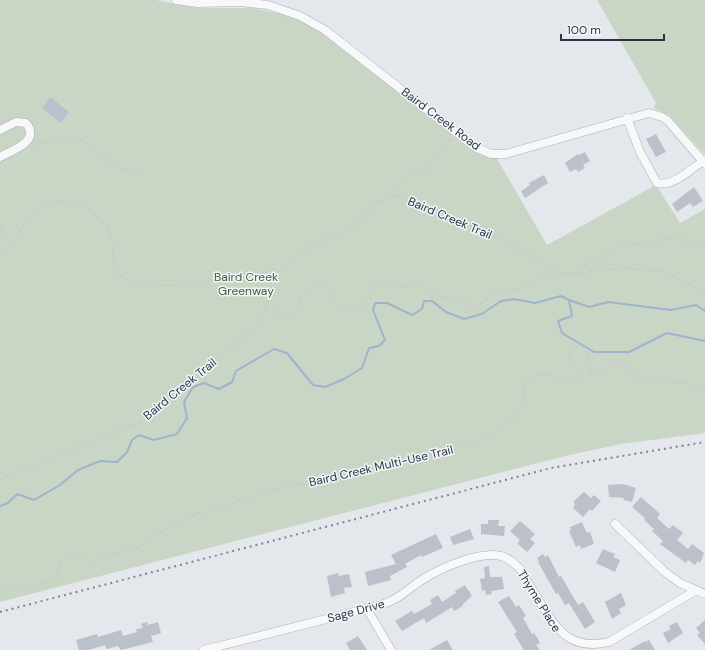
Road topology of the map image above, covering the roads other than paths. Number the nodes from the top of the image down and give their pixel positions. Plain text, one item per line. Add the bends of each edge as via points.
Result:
1 (176, 0) edge
2 (274, 3) edge
3 (627, 118) junction
4 (0, 130) edge
5 (0, 157) edge
6 (704, 162) edge
7 (614, 524) dead end
8 (500, 556) joint
9 (695, 590) junction
10 (705, 594) edge
11 (367, 609) junction
12 (204, 650) edge
13 (391, 650) edge

1 - 2 street, Baird Creek Road
2 - 3 street, Baird Creek Road via 325,30 482,151 506,154
3 - 6 street, Baird Creek Road via 649,114 662,117
3 - 6 street via 640,152 657,183 667,183
4 - 5 street via 16,122 26,123 31,129 27,143
7 - 9 street via 665,572
8 - 9 street, Thyme Place via 509,559 521,570 555,629 577,646 602,645
8 - 11 street, Sage Drive via 485,555 434,573 393,601
9 - 10 street
11 - 12 street, Sage Drive
11 - 13 street

